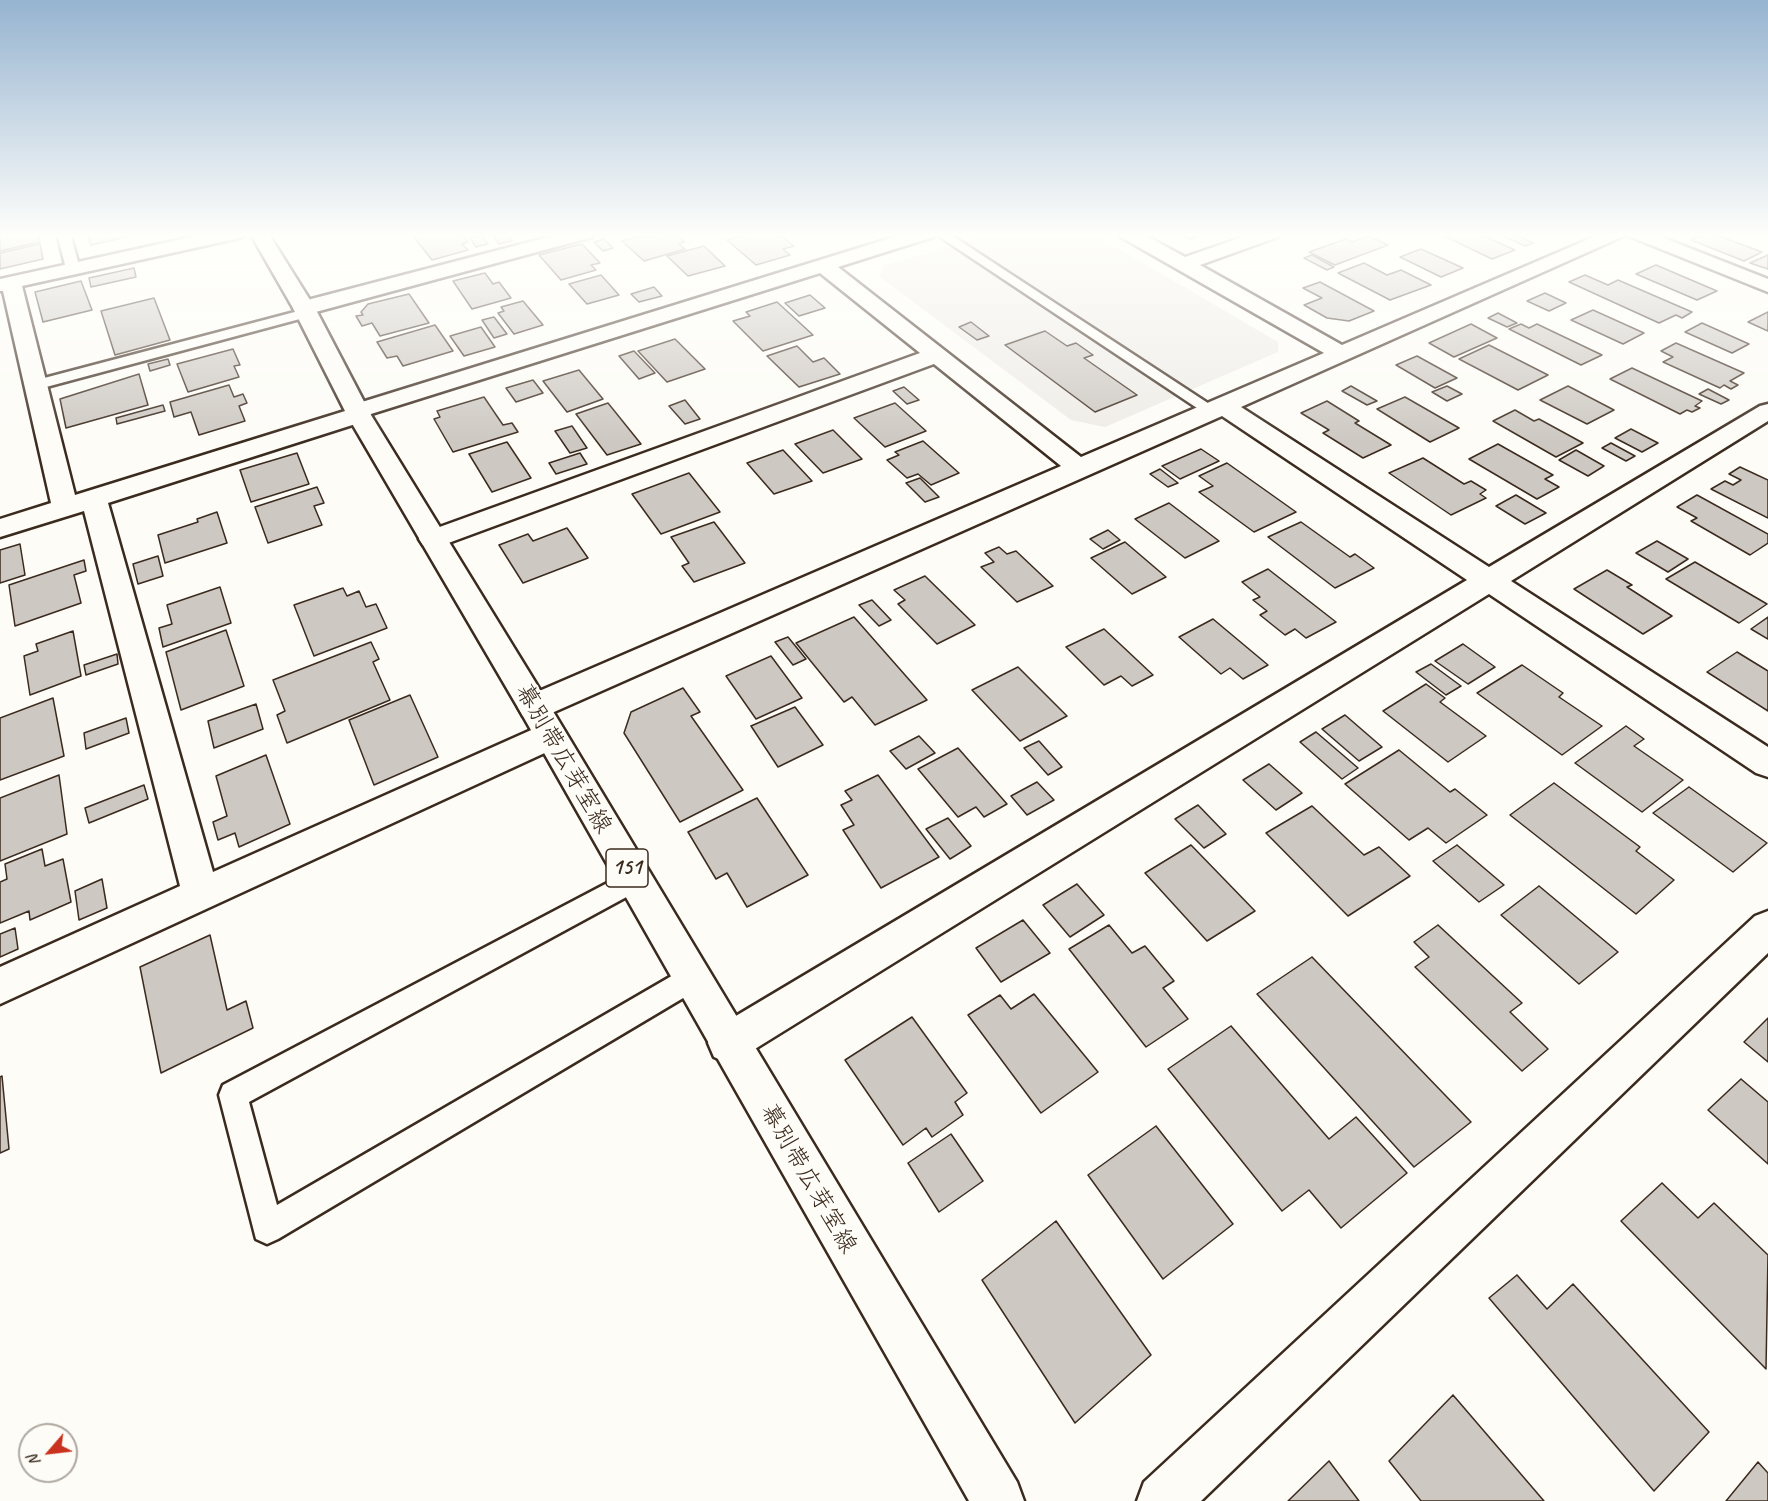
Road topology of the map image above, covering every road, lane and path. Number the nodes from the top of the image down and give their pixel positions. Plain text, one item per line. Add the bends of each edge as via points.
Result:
1 (11, 303) edge
2 (301, 303) edge
3 (330, 303) edge
4 (703, 303) edge
5 (871, 303) edge
6 (1051, 303) edge
7 (1253, 303) edge
8 (1458, 303) edge
9 (305, 310) junction
10 (1342, 354) junction
11 (937, 355) junction
12 (35, 385) junction
13 (1218, 409) junction
14 (1768, 411) edge
15 (358, 413) junction
16 (1080, 469) junction
17 (80, 503) junction
18 (0, 528) edge
19 (433, 539) junction
20 (1489, 582) junction
21 (542, 722) junction
22 (1768, 764) edge
23 (634, 880) junction
24 (201, 895) junction
25 (1768, 928) edge
26 (692, 979) junction
27 (0, 986) edge
28 (728, 1043) junction
29 (998, 1501) edge
30 (1163, 1501) edge

1 - 12 street
2 - 9 street, 幕別帯広芽室線 / 151
3 - 9 street
4 - 15 street
5 - 11 street
6 - 13 lane
7 - 10 street
8 - 10 street
9 - 12 lane
9 - 15 street, 幕別帯広芽室線 / 151
10 - 13 street
11 - 16 street
11 - 19 street
12 - 17 street
13 - 16 street
13 - 20 street
14 - 20 street
15 - 17 street
15 - 19 street, 幕別帯広芽室線 / 151
16 - 21 street
17 - 18 street
17 - 24 street
19 - 21 street, 幕別帯広芽室線 / 151
20 - 22 street
20 - 28 street
21 - 23 street, 幕別帯広芽室線 / 151
21 - 24 street
23 - 26 street, 幕別帯広芽室線 / 151
23 - 26 lane via 233,1095 267,1228
24 - 27 street
25 - 30 street
26 - 28 street, 幕別帯広芽室線 / 151
28 - 29 street, 幕別帯広芽室線 / 151

